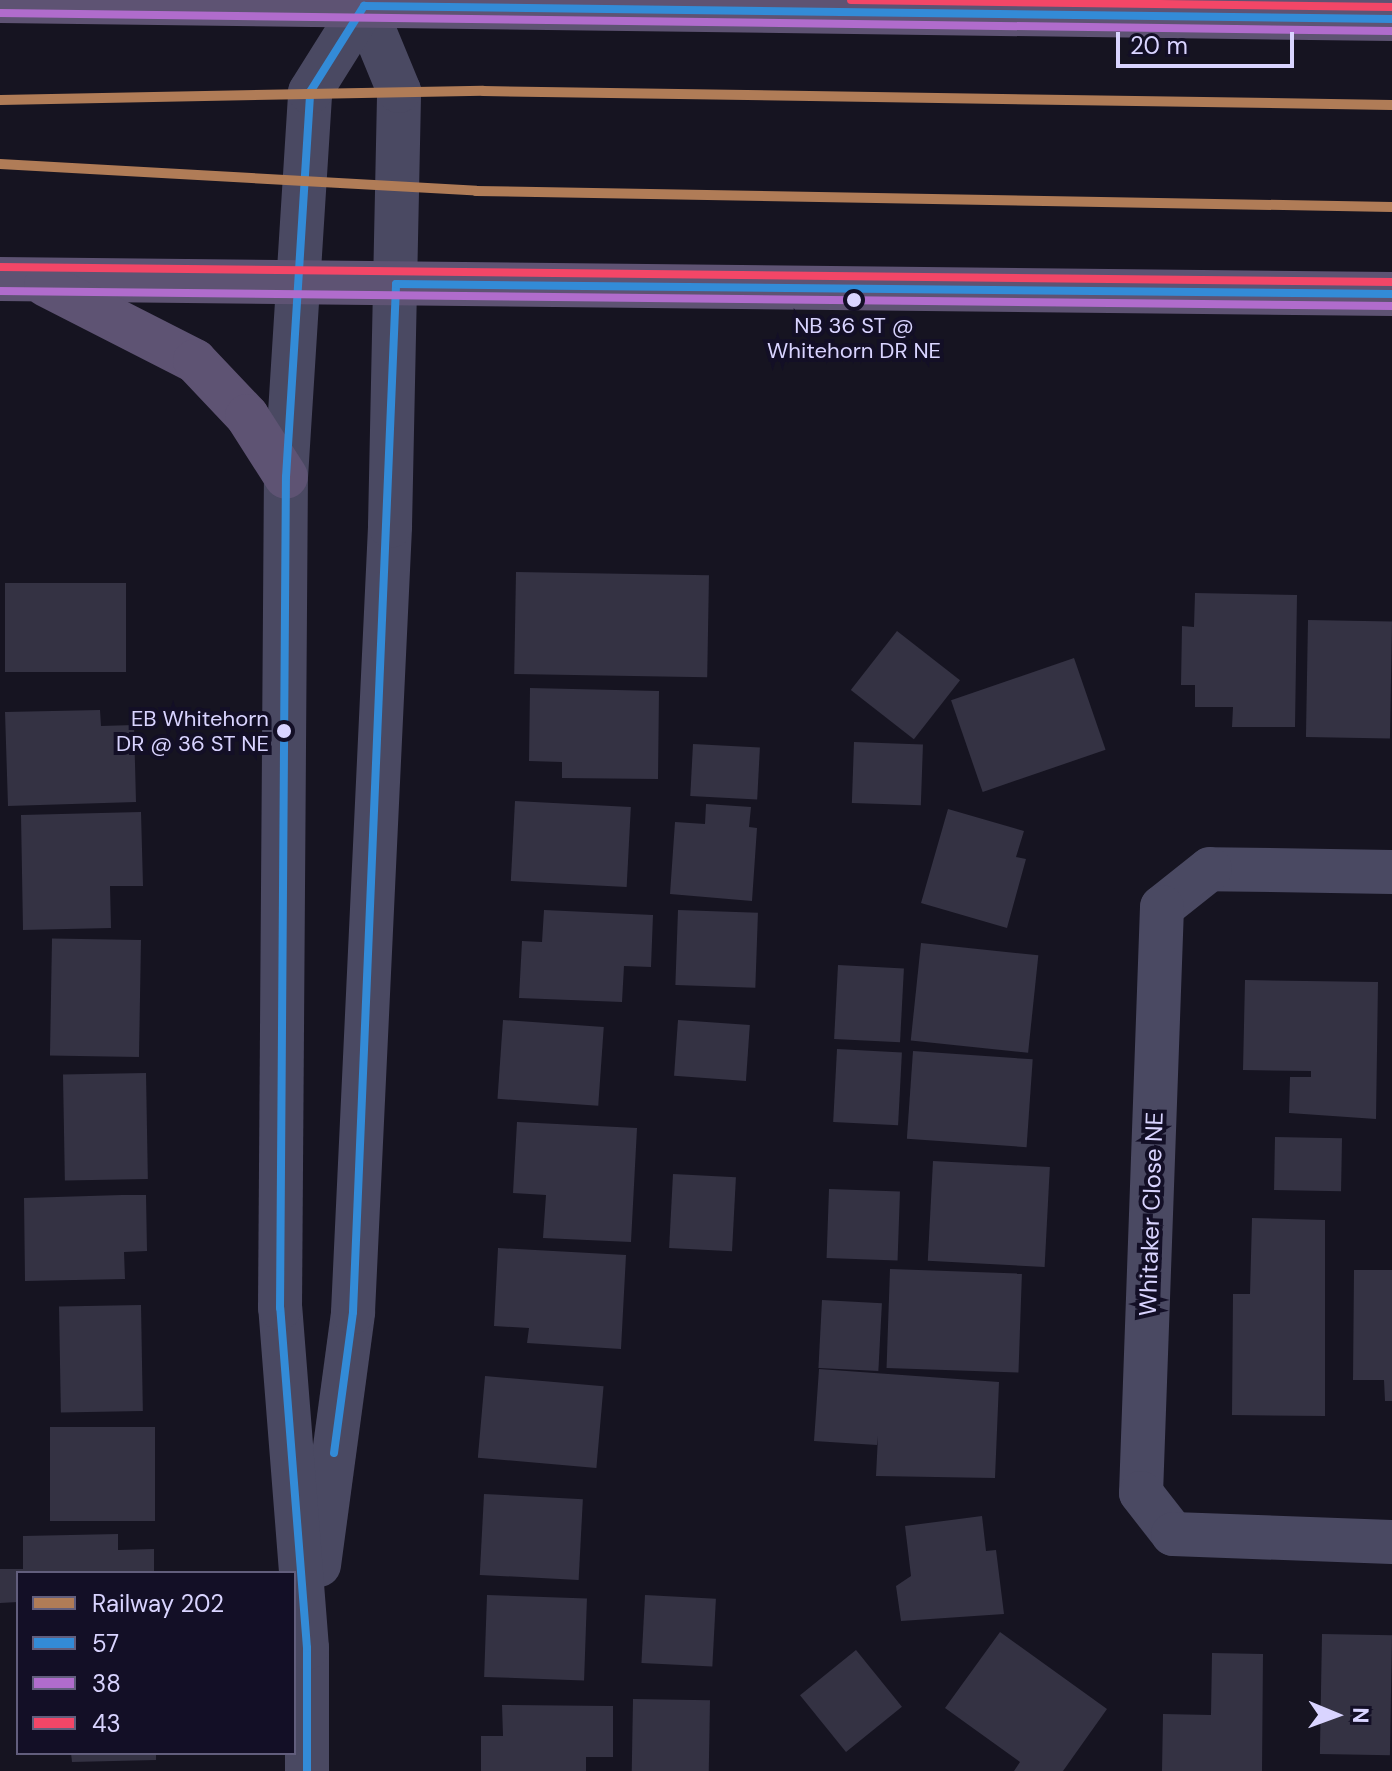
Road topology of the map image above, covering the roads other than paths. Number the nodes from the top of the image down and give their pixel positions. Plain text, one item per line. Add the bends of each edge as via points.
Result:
1 (0, 1) edge
2 (364, 6) junction
3 (1392, 19) edge
4 (18, 280) edge
5 (295, 283) junction
6 (396, 284) junction
7 (1392, 294) edge
8 (286, 477) junction
9 (1392, 872) edge
10 (1392, 1542) edge
11 (307, 1648) junction
12 (307, 1771) edge

1 - 2 main road
2 - 3 main road
2 - 5 street via 310,92
2 - 6 street via 399,91
4 - 5 main road
4 - 8 main road via 195,361 247,416
5 - 6 main road
5 - 8 street
6 - 7 main road
6 - 11 street via 353,1312
8 - 11 street via 280,1308
9 - 10 street, Whitaker Close NE via 1210,869 1162,907 1141,1493 1173,1534
11 - 12 street

